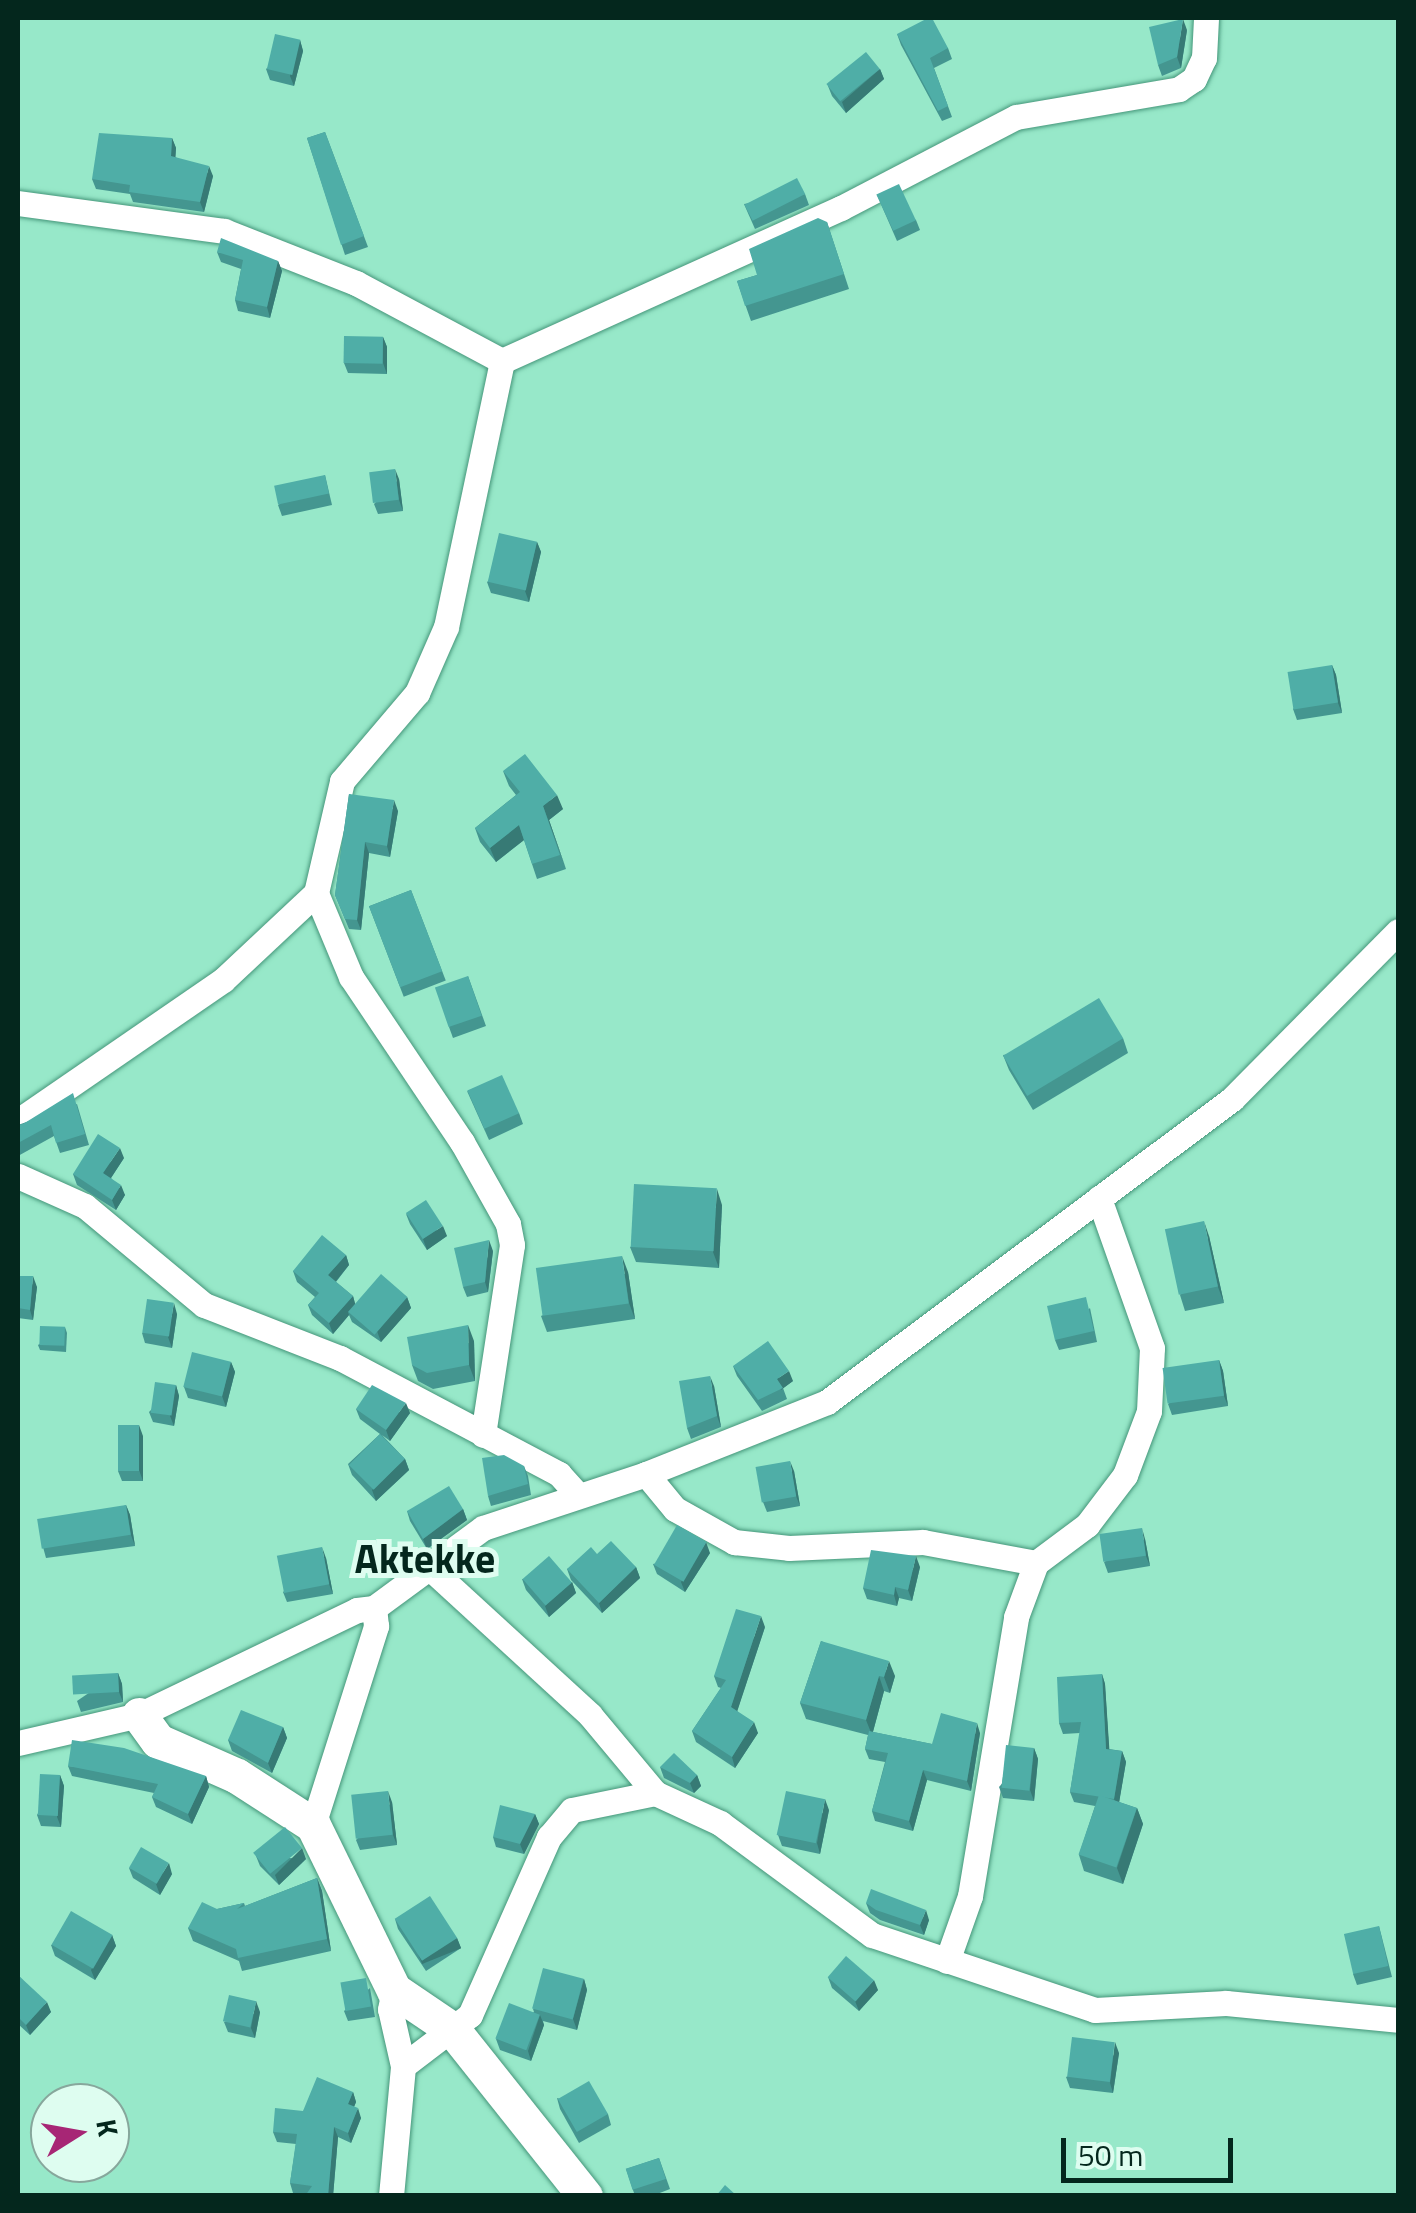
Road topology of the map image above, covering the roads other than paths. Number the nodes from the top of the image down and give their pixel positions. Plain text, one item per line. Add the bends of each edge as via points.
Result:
1 (1206, 18) edge
2 (18, 203) edge
3 (502, 360) junction
4 (316, 893) junction
5 (1398, 931) edge
6 (18, 1120) edge
7 (18, 1176) edge
8 (1099, 1198) junction
9 (484, 1435) junction
10 (646, 1474) junction
11 (576, 1492) junction
12 (1036, 1562) junction
13 (432, 1570) junction
14 (374, 1608) junction
15 (139, 1715) junction
16 (18, 1743) edge
17 (655, 1793) junction
18 (314, 1825) junction
19 (947, 1960) junction
20 (394, 1990) junction
21 (1398, 2020) edge
22 (453, 2030) junction
23 (402, 2066) junction
24 (391, 2196) edge
25 (585, 2196) edge

1 - 3 street via 1204,58 1180,90 1016,116 841,208
2 - 3 street via 224,231 356,282
3 - 4 street via 446,626 417,693 342,782
4 - 6 street via 223,980
4 - 9 street via 351,977 462,1142 508,1224 512,1245
5 - 8 street via 1232,1099
7 - 9 street via 84,1206 204,1305 340,1358
8 - 10 street via 827,1402
8 - 12 street via 1152,1348 1149,1411 1125,1475 1087,1525
9 - 11 street via 559,1474
10 - 11 street
10 - 12 street via 675,1509 734,1542 788,1548 923,1542
11 - 13 street via 483,1528
12 - 19 street via 1016,1617 970,1896
13 - 14 street
13 - 17 street via 590,1715
14 - 15 street
14 - 18 street via 376,1626
15 - 16 street
15 - 18 street via 158,1741 237,1776
17 - 19 street via 720,1823 872,1934
17 - 22 street via 572,1810 549,1837 470,2015
18 - 20 street
19 - 21 street via 1095,2010 1226,2004
20 - 22 street
20 - 23 street via 392,2023
22 - 23 street
22 - 25 street
23 - 24 street

